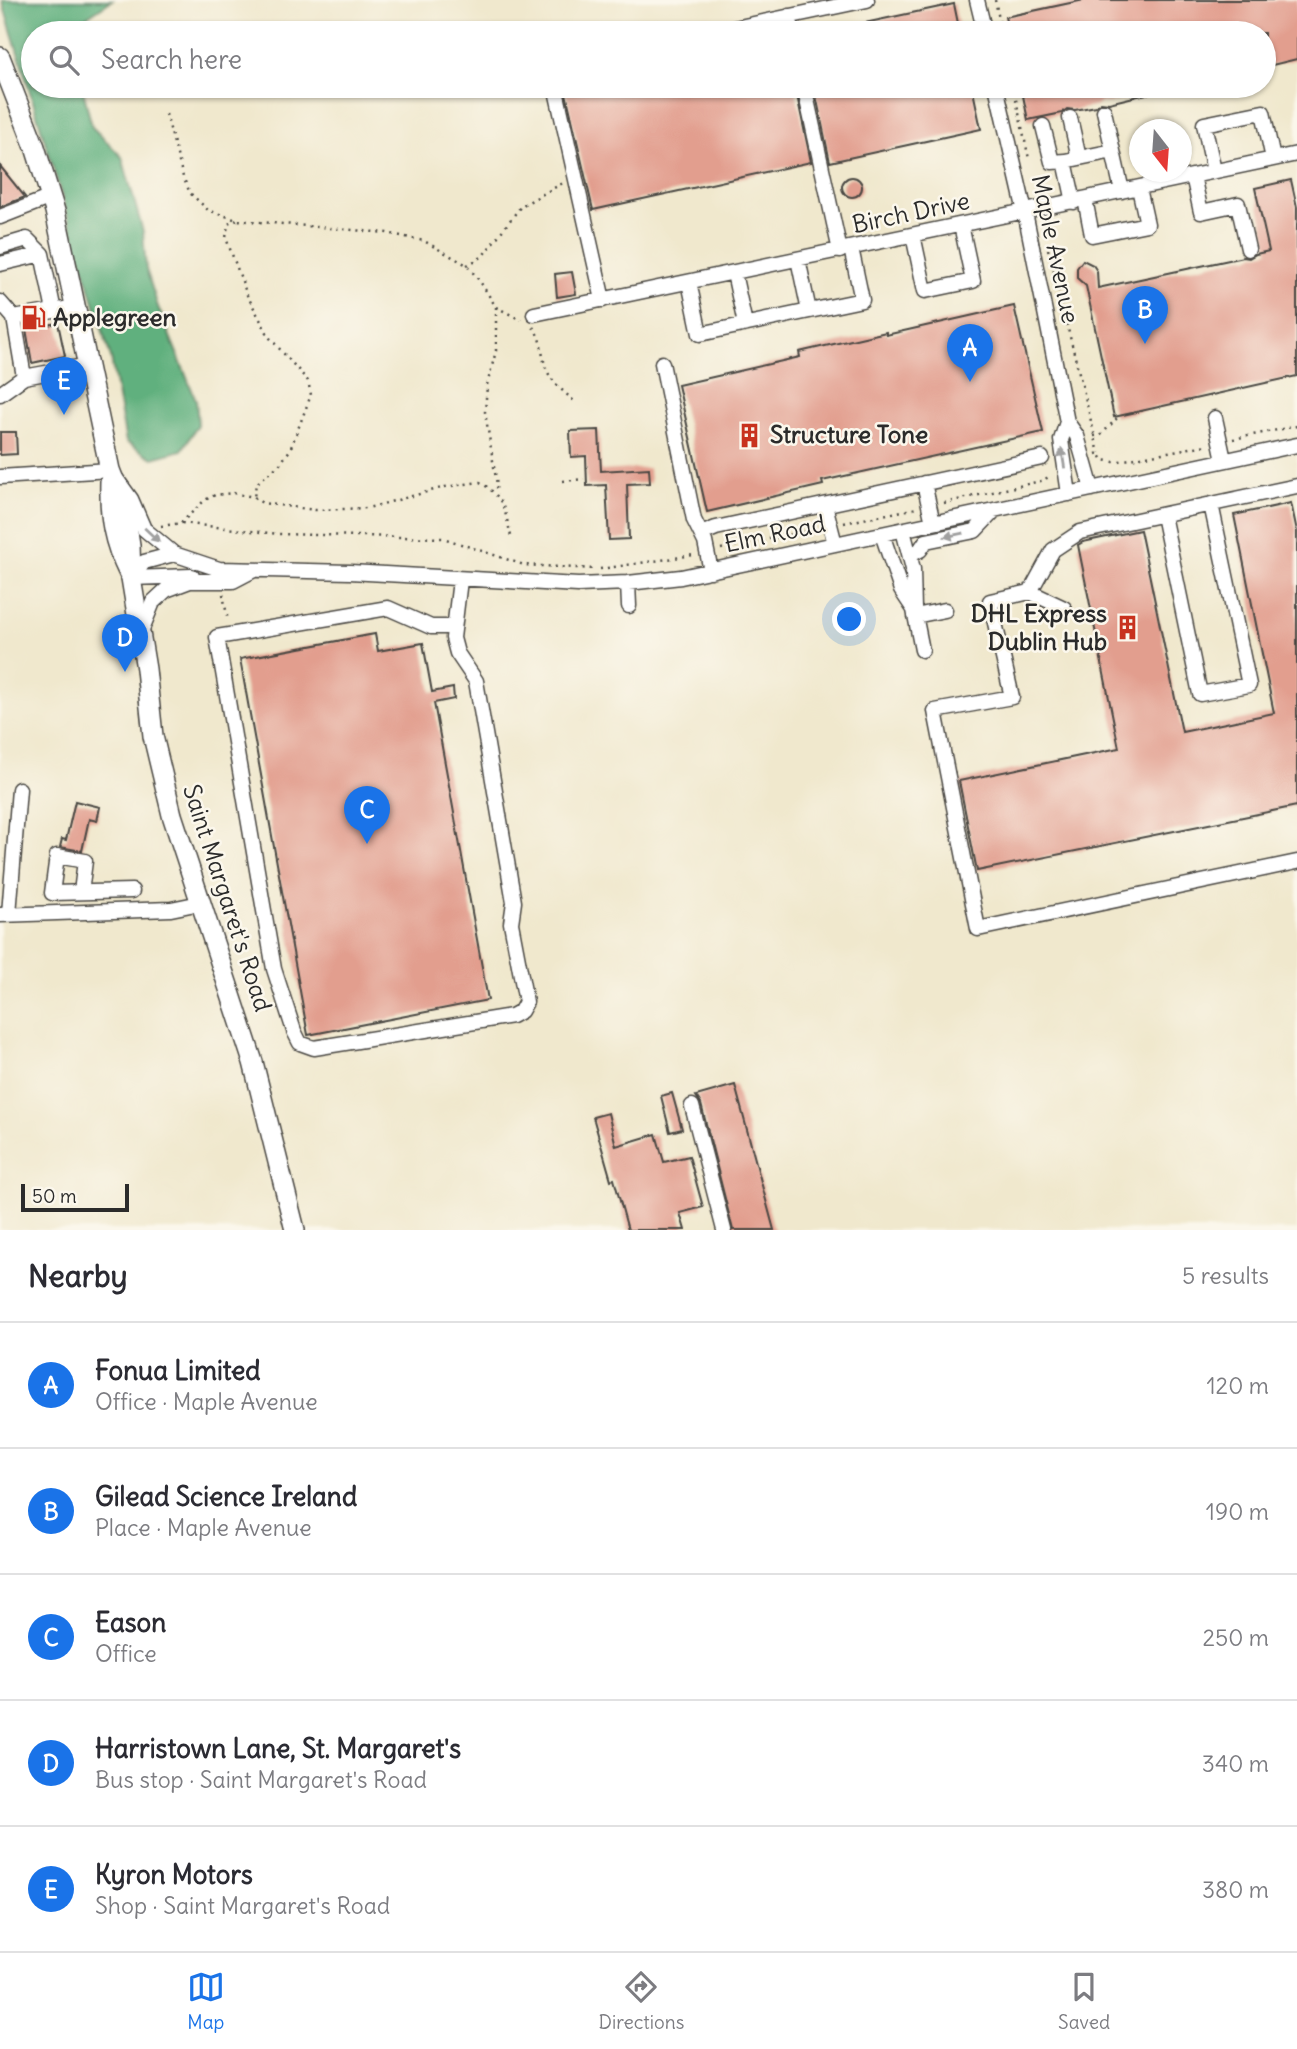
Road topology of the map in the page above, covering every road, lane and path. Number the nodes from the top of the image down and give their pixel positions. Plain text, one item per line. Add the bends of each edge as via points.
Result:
1 (867, 0) edge
2 (977, 0) edge
3 (995, 0) edge
4 (789, 16) junction
5 (766, 21) edge
6 (790, 21) edge
7 (982, 21) edge
8 (999, 21) edge
9 (0, 57) edge
10 (558, 98) edge
11 (807, 98) edge
12 (999, 98) edge
13 (1016, 98) edge
14 (1104, 111) dead end
15 (166, 114) dead end
16 (1070, 118) dead end
17 (1043, 126) dead end
18 (1113, 151) junction
19 (1296, 157) edge
20 (1072, 159) junction
21 (1273, 159) junction
22 (1030, 164) dead end
23 (1214, 172) junction
24 (1193, 176) junction
25 (571, 179) dead end
26 (1139, 188) junction
27 (1122, 191) junction
28 (51, 197) junction
29 (1079, 200) junction
30 (1025, 212) junction
31 (0, 217) edge
32 (237, 220) junction
33 (961, 225) junction
34 (913, 235) junction
35 (1047, 243) dead end
36 (0, 247) edge
37 (846, 249) junction
38 (1248, 249) dead end
39 (42, 254) junction
40 (799, 259) junction
41 (0, 264) edge
42 (467, 265) junction
43 (734, 273) junction
44 (689, 282) junction
45 (603, 300) junction
46 (0, 302) edge
47 (76, 307) junction
48 (496, 307) junction
49 (54, 311) junction
50 (810, 311) junction
51 (534, 314) dead end
52 (14, 318) junction
53 (745, 324) junction
54 (662, 363) dead end
55 (89, 365) junction
56 (24, 377) junction
57 (0, 394) edge
58 (574, 401) dead end
59 (1119, 416) dead end
60 (1215, 418) dead end
61 (1067, 422) junction
62 (1101, 435) junction
63 (1094, 436) junction
64 (1102, 441) dead end
65 (1297, 445) edge
66 (1099, 453) dead end
67 (1042, 458) dead end
68 (1224, 460) junction
69 (110, 471) junction
70 (0, 477) edge
71 (584, 479) dead end
72 (563, 481) dead end
73 (924, 483) junction
74 (1297, 486) edge
75 (1092, 489) junction
76 (495, 492) junction
77 (1069, 494) junction
78 (254, 497) junction
79 (1211, 504) junction
80 (825, 505) junction
81 (995, 510) junction
82 (1163, 514) junction
83 (181, 523) dead end
84 (933, 523) junction
85 (903, 530) junction
86 (701, 534) junction
87 (882, 534) junction
88 (511, 536) dead end
89 (835, 544) junction
90 (174, 554) junction
91 (911, 555) junction
92 (219, 569) junction
93 (255, 570) junction
94 (711, 571) junction
95 (131, 578) junction
96 (460, 580) junction
97 (628, 583) junction
98 (222, 590) dead end
99 (1030, 592) junction
100 (629, 606) dead end
101 (1064, 608) dead end
102 (945, 610) dead end
103 (914, 613) junction
104 (453, 627) junction
105 (140, 634) junction
106 (231, 635) junction
107 (922, 650) dead end
108 (19, 789) dead end
109 (1297, 862) edge
110 (132, 891) dead end
111 (81, 892) dead end
112 (200, 903) junction
113 (5, 914) edge
114 (692, 1106) dead end
115 (295, 1230) edge
116 (724, 1230) edge

1 - 4 street
2 - 7 street
3 - 8 path
4 - 5 street
4 - 6 street
9 - 28 main road, Saint Margaret's Road
10 - 45 street
11 - 37 street
12 - 30 street, Maple Avenue
13 - 22 path
14 - 18 street
15 - 32 path via 190,193 208,210
16 - 20 street
17 - 20 street via 1052,162
18 - 20 street
18 - 27 street
19 - 21 street, Birch Drive
20 - 29 street
21 - 23 street, Birch Drive
21 - 23 street via 1263,112 1204,124
23 - 24 street, Birch Drive
24 - 26 street, Birch Drive
24 - 38 street via 1201,212 1238,204
25 - 42 path via 521,206 482,257
26 - 27 street, Birch Drive
26 - 29 street via 1147,224 1120,230 1092,235
27 - 29 street, Birch Drive
28 - 31 street
28 - 47 main road, Saint Margaret's Road
29 - 30 street, Birch Drive
30 - 33 street, Birch Drive
30 - 61 street, Maple Avenue
32 - 42 path via 387,233 424,242
32 - 78 path via 228,224 226,238 247,295 270,338 308,381 311,394 290,450 256,484
33 - 34 street, Birch Drive
33 - 34 street via 973,281 925,291
34 - 37 street, Birch Drive
35 - 63 path
36 - 39 street via 27,239
37 - 40 street, Birch Drive
37 - 50 street via 862,300
39 - 41 street
39 - 49 street
40 - 43 street, Birch Drive
40 - 50 street
42 - 48 path
43 - 44 street, Birch Drive
43 - 53 street
44 - 45 street, Birch Drive
44 - 53 street via 700,334
45 - 51 street, Birch Drive
46 - 52 street
47 - 49 street
47 - 55 main road, Saint Margaret's Road
48 - 58 path via 534,328 546,369
48 - 76 path via 496,351 485,412
49 - 52 street
50 - 53 street
52 - 56 street
54 - 86 street via 694,520
55 - 56 street
55 - 69 main road, Saint Margaret's Road
56 - 57 street
59 - 62 path
60 - 68 street
61 - 75 street, Maple Avenue via 1077,436
77 -> 61 street, Maple Avenue via 1060,440
62 - 63 path
62 - 64 path
63 - 66 path
65 - 68 street, Elm Road
67 - 73 street
68 - 75 street, Elm Road
69 - 70 street
69 -> 90 street, Elm Road via 131,499 144,529
69 - 95 main road, Saint Margaret's Road via 109,504 116,547
71 - 72 path
73 - 80 street
73 - 84 street
74 - 79 street
75 - 77 street, Elm Road
76 - 78 path via 480,482 368,508 315,510 262,503
76 - 88 path
77 - 81 street, Elm Road
78 - 83 path via 215,495
79 - 82 street
79 - 82 street via 1249,685 1199,694
80 - 86 street
80 - 89 street
81 - 84 street, Elm Road
81 -> 91 street via 975,530 926,541
82 - 99 street via 1080,532 1053,550
84 - 85 street, Elm Road
85 - 87 street, Elm Road
85 - 91 street
86 - 94 street
87 - 89 street, Elm Road
87 - 103 street
89 - 94 street, Elm Road
90 - 92 street, Elm Road
90 - 95 street via 144,562
91 - 103 street
92 - 93 street, Elm Road
92 - 95 street, Elm Road via 197,576
93 - 96 street, Elm Road
93 - 105 street, Elm Road via 233,581 190,581 166,590 153,602
94 - 97 street, Elm Road
95 - 105 main road, Saint Margaret's Road
96 - 97 street, Elm Road
96 - 104 street
97 - 100 street
98 - 106 path
99 - 101 street
99 - 109 street via 990,601 1012,697 935,712 978,929
102 - 103 street
103 - 107 street
104 - 106 street via 431,627 388,608
104 - 106 street via 457,653 476,681 514,902 511,923 526,1002 522,1011 512,1016 314,1048 300,1043 274,969 217,637
105 - 112 main road, Saint Margaret's Road via 153,736
108 - 113 street
110 - 111 street
112 - 113 street via 171,909
112 - 115 main road, Saint Margaret's Road via 253,1062
114 - 116 street

